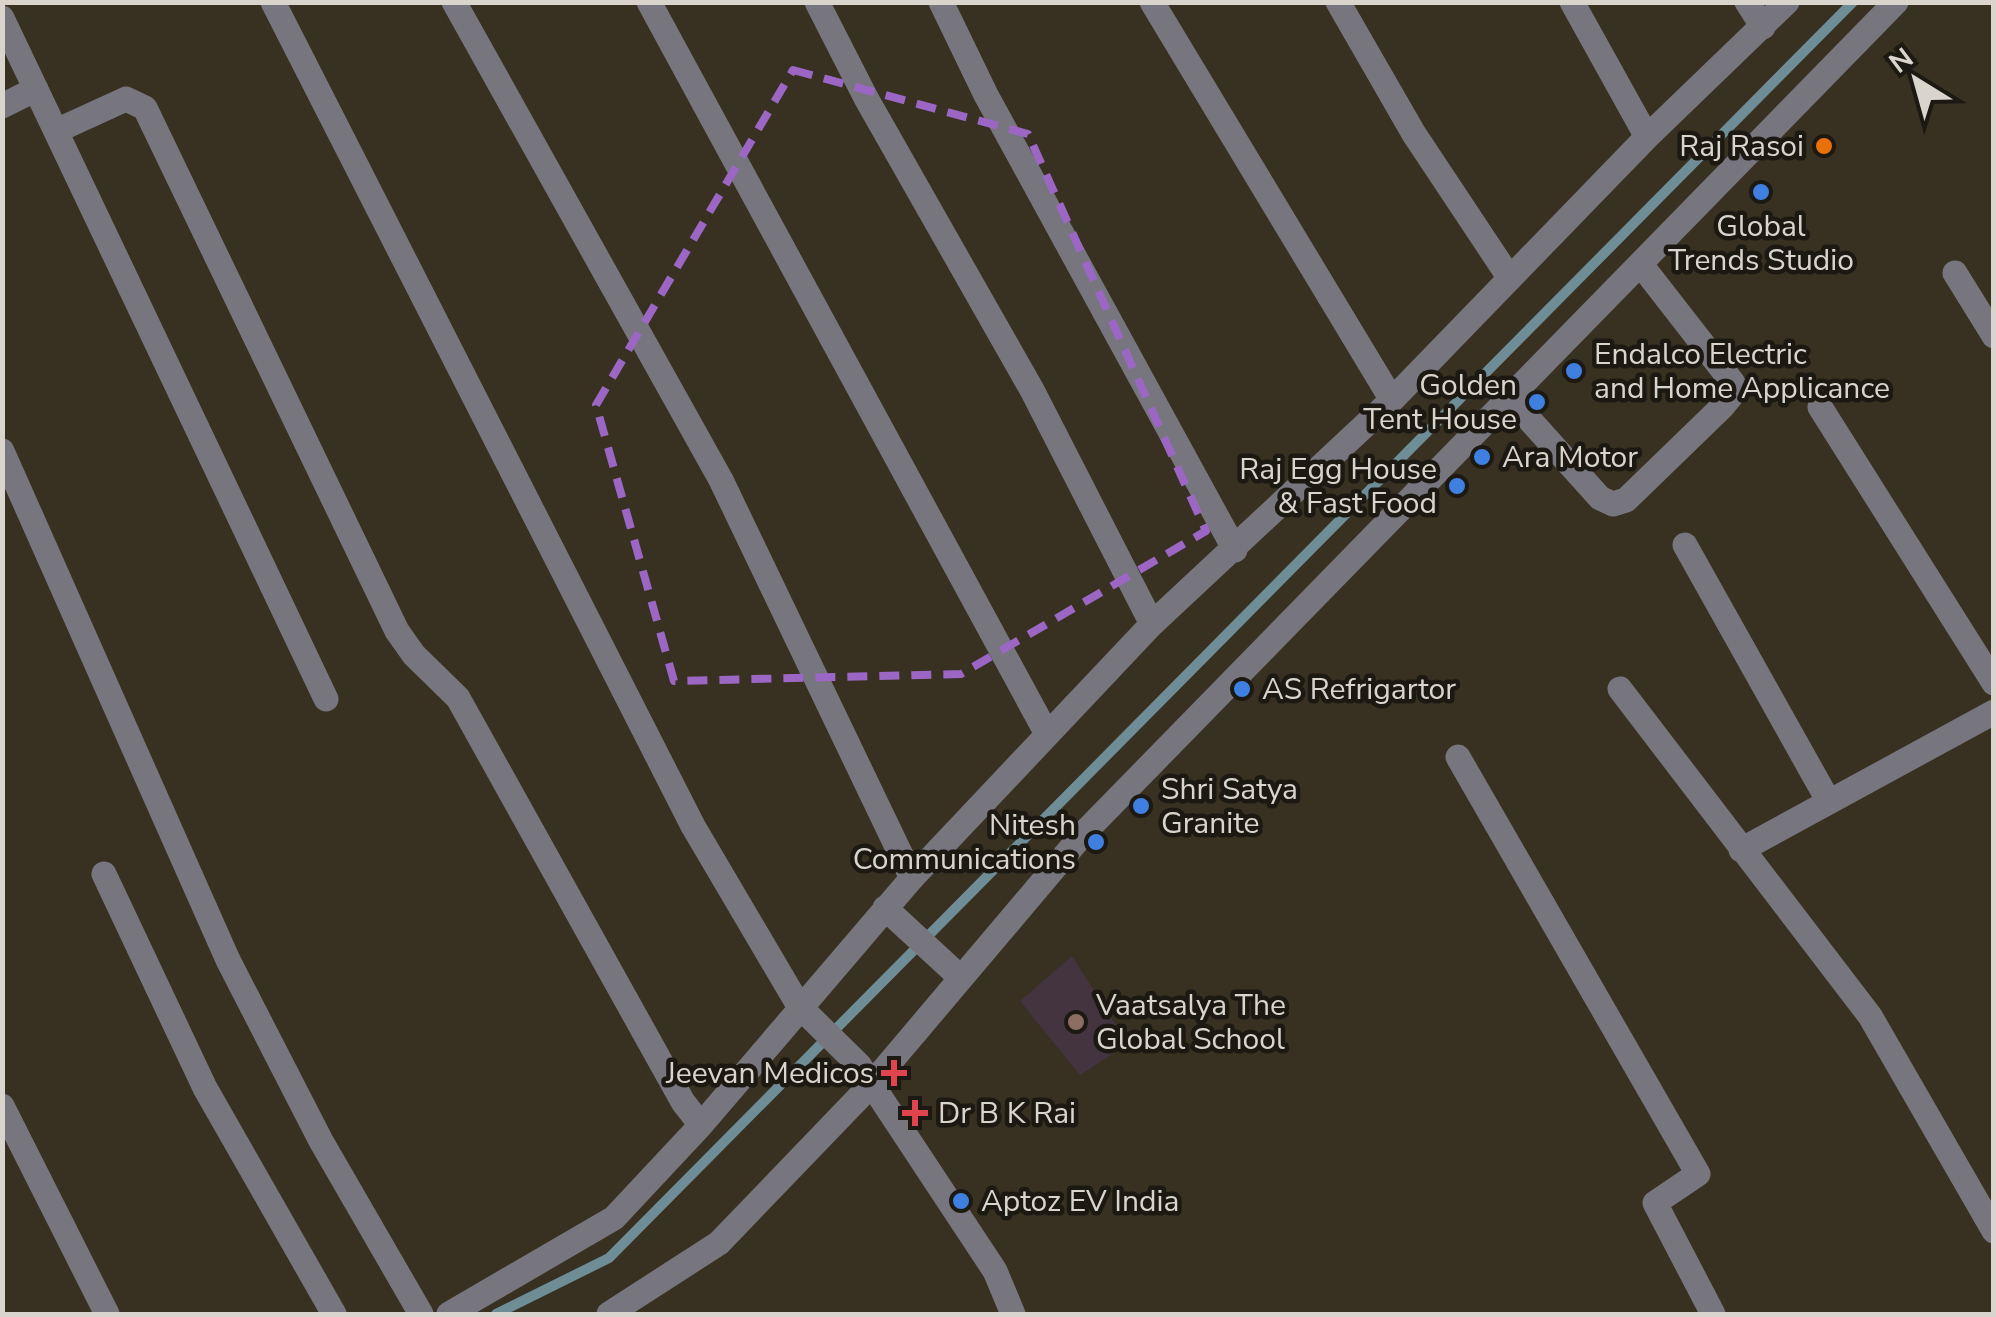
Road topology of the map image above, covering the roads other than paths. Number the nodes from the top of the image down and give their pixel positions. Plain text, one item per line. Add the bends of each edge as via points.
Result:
1 (274, 2) edge
2 (454, 2) edge
3 (649, 2) edge
4 (817, 2) edge
5 (940, 2) edge
6 (1152, 2) edge
7 (1338, 2) edge
8 (1572, 2) edge
9 (1748, 2) edge
10 (1787, 2) edge
11 (1896, 2) edge
12 (2, 18) edge
13 (1763, 28) junction
14 (36, 89) junction
15 (2, 106) edge
16 (56, 131) junction
17 (1648, 137) junction
18 (1642, 266) junction
19 (1955, 273) dead end
20 (1508, 277) junction
21 (1994, 336) edge
22 (1510, 398) junction
23 (1392, 400) junction
24 (1820, 407) dead end
25 (2, 451) edge
26 (1686, 545) dead end
27 (1236, 550) junction
28 (1152, 624) junction
29 (1994, 683) edge
30 (1620, 689) dead end
31 (326, 698) dead end
32 (1994, 712) edge
33 (1047, 734) junction
34 (1458, 757) dead end
35 (1829, 802) junction
36 (1741, 850) junction
37 (104, 874) dead end
38 (912, 878) junction
39 (891, 914) junction
40 (952, 970) junction
41 (808, 1015) junction
42 (865, 1075) junction
43 (2, 1106) edge
44 (701, 1126) junction
45 (1994, 1230) edge
46 (107, 1314) edge
47 (334, 1314) edge
48 (421, 1314) edge
49 (449, 1314) edge
50 (609, 1314) edge
51 (1014, 1314) edge
52 (1713, 1314) edge

1 - 41 street via 693,826
2 - 38 street via 721,480
3 - 33 street
4 - 28 street via 1032,390
5 - 27 street
6 - 23 street
7 - 20 street
8 - 17 street
9 - 13 street
10 - 13 street
11 - 18 street
12 - 14 street
13 - 17 street
14 - 15 street
14 - 16 street
16 - 31 street
16 - 44 street via 126,99 145,108 398,631 458,698
17 - 20 street
18 - 22 street
18 - 22 street via 1732,383 1722,407 1626,500 1612,504
19 - 21 street
20 - 23 street
22 - 40 street
23 - 27 street
24 - 29 street
25 - 48 street via 237,978
26 - 35 street
27 - 28 street
28 - 33 street
30 - 36 street
32 - 35 street
33 - 38 street
34 - 52 street via 1698,1174 1655,1203
35 - 36 street
36 - 45 street via 1870,1016
37 - 47 street via 205,1088
38 - 39 street
39 - 40 street
39 - 41 street
40 - 42 street
41 - 42 street
41 - 44 street
42 - 50 street via 719,1243
42 - 51 street via 995,1271
43 - 46 street
44 - 49 street via 614,1218

